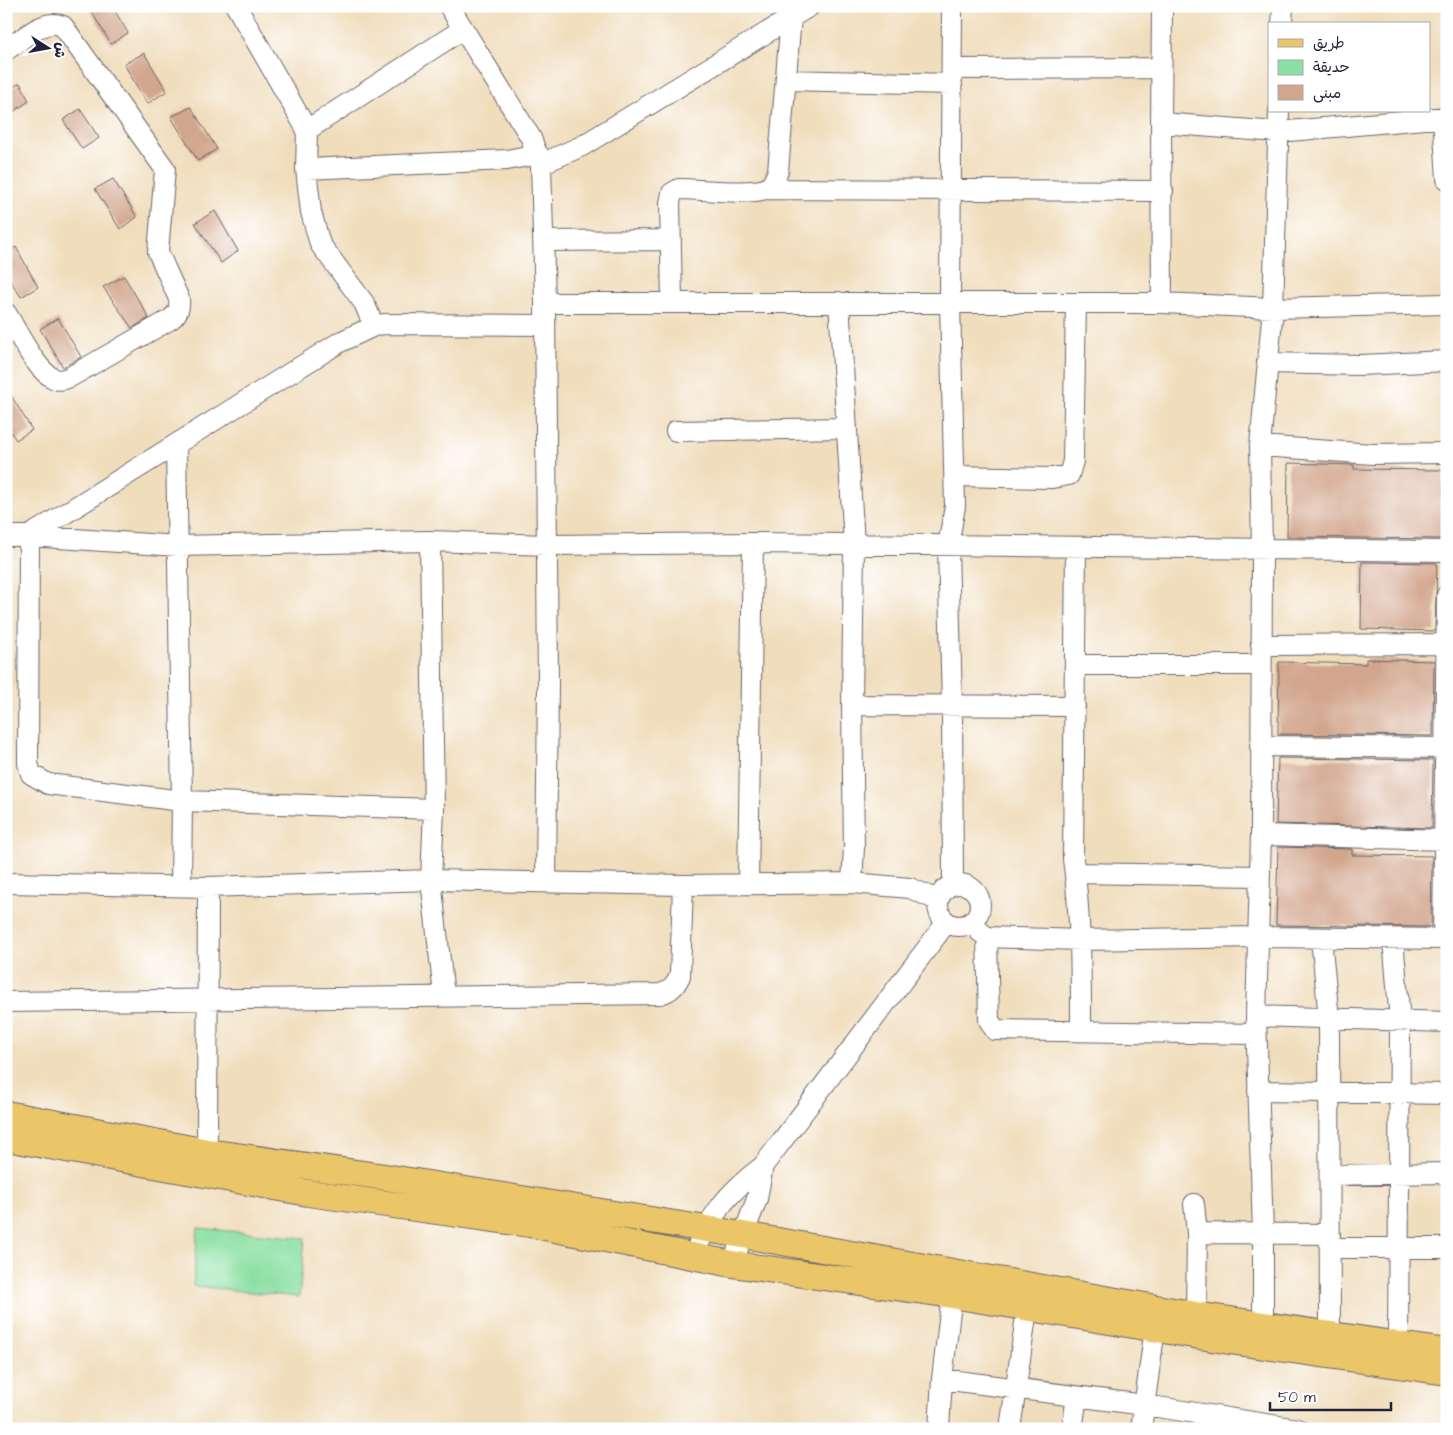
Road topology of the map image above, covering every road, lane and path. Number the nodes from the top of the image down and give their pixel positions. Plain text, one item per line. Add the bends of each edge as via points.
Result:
1 (236, 6) edge
2 (449, 6) edge
3 (810, 6) edge
4 (952, 6) edge
5 (1162, 6) edge
6 (1283, 6) edge
7 (791, 18) junction
8 (1282, 22) edge
9 (463, 29) junction
10 (6, 50) edge
11 (1161, 68) junction
12 (952, 76) junction
13 (786, 80) junction
14 (1279, 112) edge
15 (1445, 117) edge
16 (1161, 123) junction
17 (307, 130) junction
18 (1278, 132) junction
19 (540, 159) junction
20 (306, 168) junction
21 (1447, 179) edge
22 (766, 189) junction
23 (951, 190) junction
24 (1163, 191) junction
25 (671, 240) junction
26 (544, 241) junction
27 (672, 302) junction
28 (839, 302) junction
29 (950, 302) junction
30 (546, 303) junction
31 (1076, 303) junction
32 (1162, 303) junction
33 (1447, 304) edge
34 (1273, 308) junction
35 (6, 313) edge
36 (545, 325) junction
37 (374, 326) junction
38 (1447, 361) edge
39 (1267, 363) junction
40 (847, 428) junction
41 (676, 431) dead end
42 (176, 445) junction
43 (1260, 446) junction
44 (1447, 453) edge
45 (955, 476) junction
46 (6, 536) edge
47 (29, 536) junction
48 (430, 542) junction
49 (753, 543) junction
50 (547, 544) junction
51 (854, 544) junction
52 (178, 546) junction
53 (948, 546) junction
54 (1076, 547) junction
55 (1262, 549) junction
56 (1447, 552) edge
57 (1447, 595) edge
58 (1261, 644) junction
59 (1446, 644) edge
60 (1076, 665) junction
61 (1261, 665) junction
62 (852, 705) junction
63 (952, 706) junction
64 (1075, 706) junction
65 (1260, 746) junction
66 (1446, 748) edge
67 (182, 801) junction
68 (434, 809) junction
69 (1260, 835) junction
70 (1445, 840) edge
71 (1075, 873) junction
72 (1259, 876) junction
73 (431, 880) junction
74 (546, 882) junction
75 (6, 883) edge
76 (852, 883) junction
77 (748, 884) junction
78 (953, 884) junction
79 (683, 885) junction
80 (181, 886) junction
81 (208, 887) junction
82 (938, 900) junction
83 (974, 920) junction
84 (946, 923) junction
85 (987, 936) junction
86 (1256, 937) junction
87 (1321, 938) junction
88 (1393, 939) junction
89 (1445, 939) edge
90 (1081, 940) junction
91 (444, 995) junction
92 (207, 1001) junction
93 (6, 1002) edge
94 (1329, 1019) junction
95 (1400, 1021) junction
96 (1447, 1022) edge
97 (1256, 1025) junction
98 (1080, 1030) junction
99 (1258, 1091) junction
100 (1329, 1093) junction
101 (1400, 1094) junction
102 (1447, 1094) edge
103 (6, 1114) edge
104 (6, 1138) edge
105 (207, 1152) junction
106 (763, 1166) junction
107 (1447, 1173) edge
108 (1399, 1174) junction
109 (1330, 1175) junction
110 (1194, 1204) dead end
111 (704, 1229) junction
112 (1198, 1233) junction
113 (1263, 1233) junction
114 (743, 1235) junction
115 (1330, 1241) junction
116 (1398, 1248) junction
117 (1447, 1248) edge
118 (693, 1256) junction
119 (732, 1264) junction
120 (952, 1295) junction
121 (1027, 1309) junction
122 (1196, 1315) junction
123 (1263, 1325) junction
124 (1155, 1328) junction
125 (1330, 1334) junction
126 (1398, 1344) junction
127 (1447, 1352) edge
128 (1447, 1372) edge
129 (942, 1379) junction
130 (1016, 1389) junction
131 (1076, 1398) junction
132 (1144, 1405) junction
133 (1272, 1426) edge
134 (939, 1429) edge
135 (1010, 1429) edge
136 (1072, 1429) edge
137 (1141, 1429) edge
138 (1298, 1429) edge

1 - 17 street
2 - 9 street
3 - 7 street
4 - 12 street
5 - 11 street
6 - 8 street
7 - 13 street
7 - 19 street via 582,146
9 - 17 street
9 - 19 street via 512,104
10 - 35 street via 42,26 50,23 63,26 165,169 158,252 180,307 178,314 171,319 70,377 59,380 49,376 36,361
11 - 12 street
11 - 16 street
12 - 13 street
12 - 23 street
13 - 22 street via 778,171 774,182
14 - 18 street
15 - 18 street
15 - 21 street
16 - 18 street
16 - 24 street
17 - 20 street
18 - 34 street
19 - 20 street
19 - 26 street
20 - 37 street via 311,212 320,244 360,296
22 - 23 street
22 - 25 street via 679,189 672,193 670,203
23 - 24 street
23 - 29 street
24 - 32 street
25 - 26 street
25 - 27 street
26 - 30 street
27 - 28 street
27 - 30 street
28 - 29 street
28 - 40 street
29 - 31 street
29 - 45 street
30 - 36 street
31 - 32 street
31 - 45 street via 1073,461 1069,475 1052,478
32 - 34 street
33 - 34 street
34 - 39 street
36 - 37 street via 429,323
36 - 50 street
37 - 42 street via 340,342
38 - 39 street via 1360,365
39 - 43 street
40 - 41 street
40 - 51 street
42 - 47 street
42 - 52 street
43 - 44 street via 1373,454
43 - 55 street
45 - 53 street via 955,506
46 - 47 street
47 - 52 street
47 - 67 street via 28,763 31,774 48,784
48 - 50 street
48 - 52 street
48 - 68 street
49 - 50 street
49 - 51 street
49 - 77 street
50 - 74 street
51 - 53 street
51 - 62 street
52 - 67 street
53 - 54 street
53 - 63 street
54 - 55 street
54 - 60 street
55 - 56 street
55 - 58 street
57 - 59 street
58 - 59 street
58 - 61 street
59 - 66 street
60 - 61 street
60 - 64 street
61 - 65 street
62 - 63 street
62 - 76 street
63 - 64 street
63 - 78 street
64 - 71 street
65 - 66 street
65 - 69 street
66 - 70 street
67 - 68 street
67 - 80 street
68 - 73 street
69 - 70 street
69 - 72 street
70 - 89 street
71 - 72 street
71 - 90 street
72 - 86 street
73 - 74 street
73 - 81 street
73 - 91 street
74 - 79 street
75 - 80 street
76 - 77 street
76 - 82 street via 910,888
77 - 79 street
78 - 82 street via 943,890
78 - 83 street via 964,884 974,889 980,899 980,910
79 - 91 street via 680,976 668,991 660,994
80 - 81 street
81 - 92 street
82 - 84 street via 937,908
83 - 84 street via 966,925
83 - 85 street via 979,931
84 - 106 street
85 - 90 street
85 - 98 street via 990,1025 1000,1031
86 - 87 street
86 - 90 street
86 - 97 street
87 - 88 street
87 - 94 street
88 - 89 street
88 - 95 street
90 - 98 street
91 - 92 street
92 - 93 street
92 - 105 street
94 - 95 street
94 - 97 street
94 - 100 street
95 - 96 street
95 - 101 street
97 - 98 street
97 - 99 street
99 - 100 street
99 - 113 street
100 - 101 street
100 - 109 street
101 - 102 street
101 - 108 street
103 - 105 main road
104 - 118 main road via 308,1193 530,1224
105 - 111 main road via 386,1177
106 - 111 street via 736,1186
106 - 114 street via 758,1199
107 - 108 street
108 - 109 street
108 - 116 street
109 - 115 street
110 - 112 street
111 - 114 main road
111 - 118 street
112 - 113 street
112 - 122 street
113 - 115 street
113 - 123 street
114 - 119 street
114 - 122 main road
115 - 116 street
115 - 125 street
116 - 117 street
116 - 126 street
118 - 119 main road
119 - 120 main road
120 - 121 main road
120 - 129 street
121 - 124 main road
121 - 130 street
122 - 123 main road
123 - 125 main road
124 - 128 main road
124 - 132 street
125 - 126 main road
126 - 127 main road
129 - 130 street
129 - 134 street
130 - 131 street
130 - 135 street
131 - 132 street
131 - 136 street
132 - 133 street
132 - 137 street
133 - 138 street

